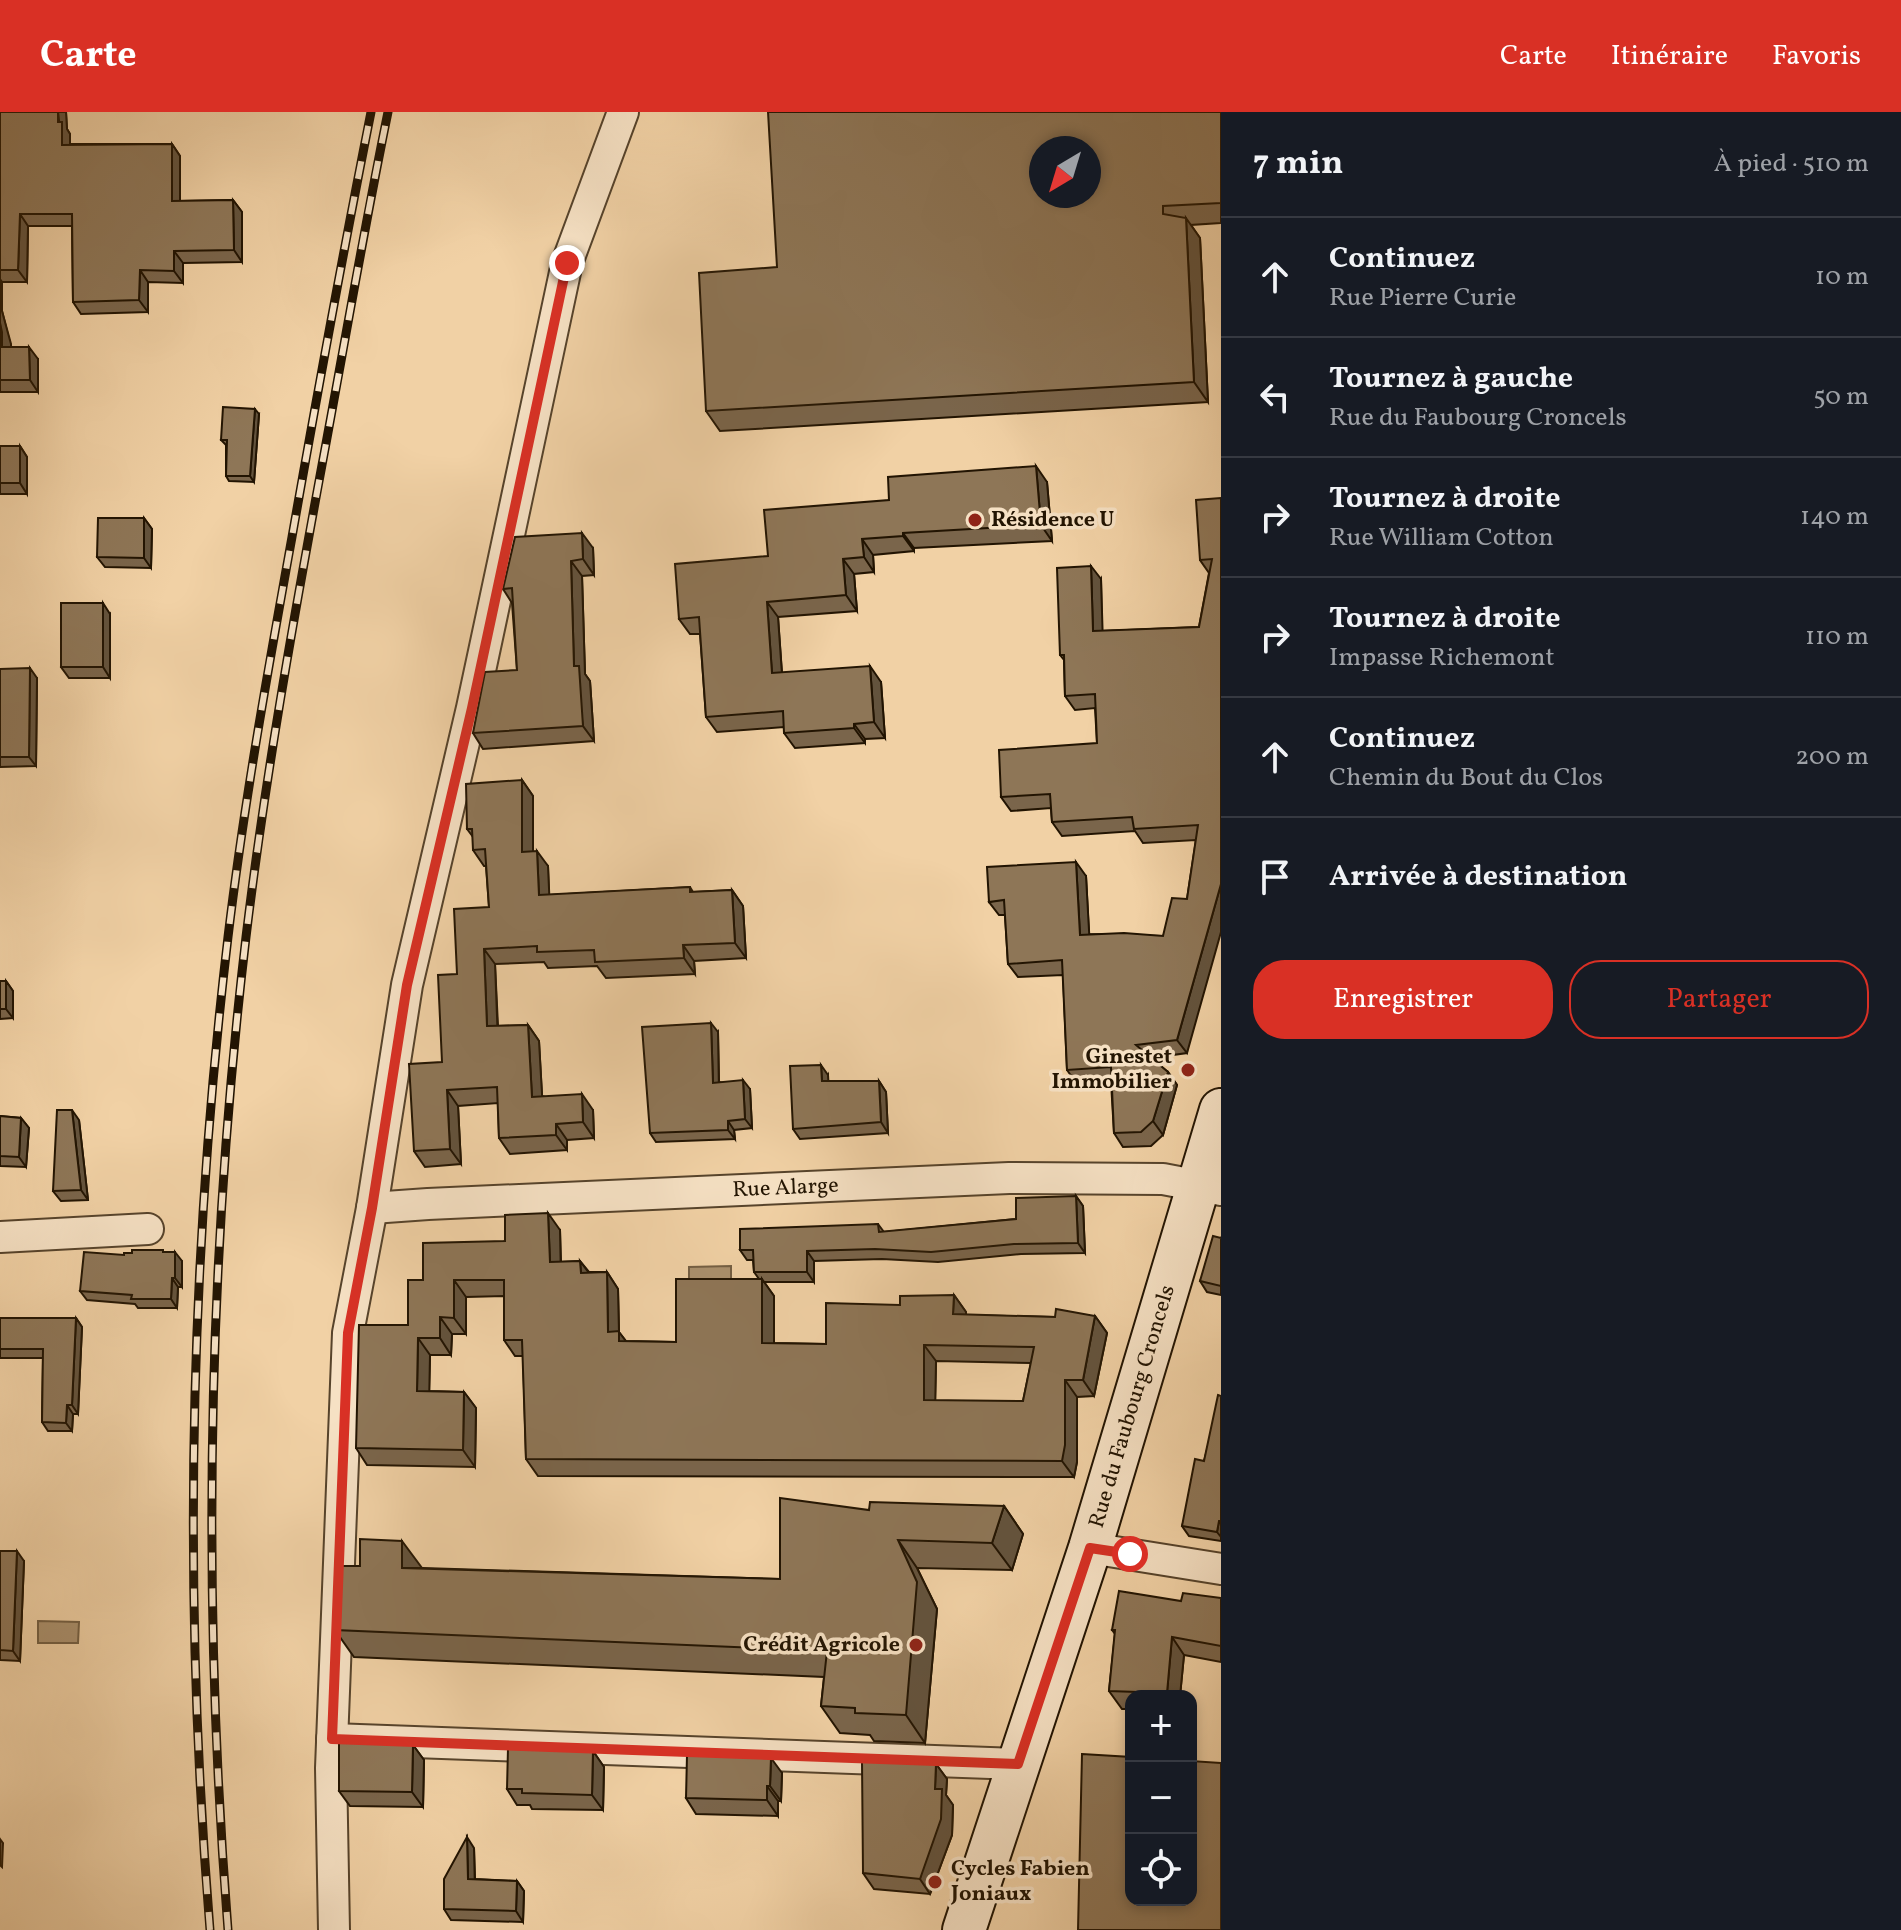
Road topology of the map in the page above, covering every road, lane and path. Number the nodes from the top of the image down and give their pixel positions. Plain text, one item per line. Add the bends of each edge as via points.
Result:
1 (623, 112) edge
2 (1221, 1110) edge
3 (1211, 1187) edge
4 (372, 1208) junction
5 (148, 1229) dead end
6 (0, 1237) edge
7 (1090, 1548) junction
8 (1221, 1569) edge
9 (332, 1739) junction
10 (1018, 1764) junction
11 (334, 1930) edge
12 (964, 1930) edge

1 - 4 street via 567,263 407,985
2 - 3 main road, Rue du Faubourg Croncels
3 - 4 street, Rue Alarge via 1163,1179 1009,1178
3 - 7 main road, Rue du Faubourg Croncels
4 - 9 street via 348,1333
5 - 6 street
7 - 8 street
7 - 10 main road, Rue du Faubourg Croncels
9 - 10 street
9 - 11 street
10 - 12 main road, Rue du Faubourg Croncels

